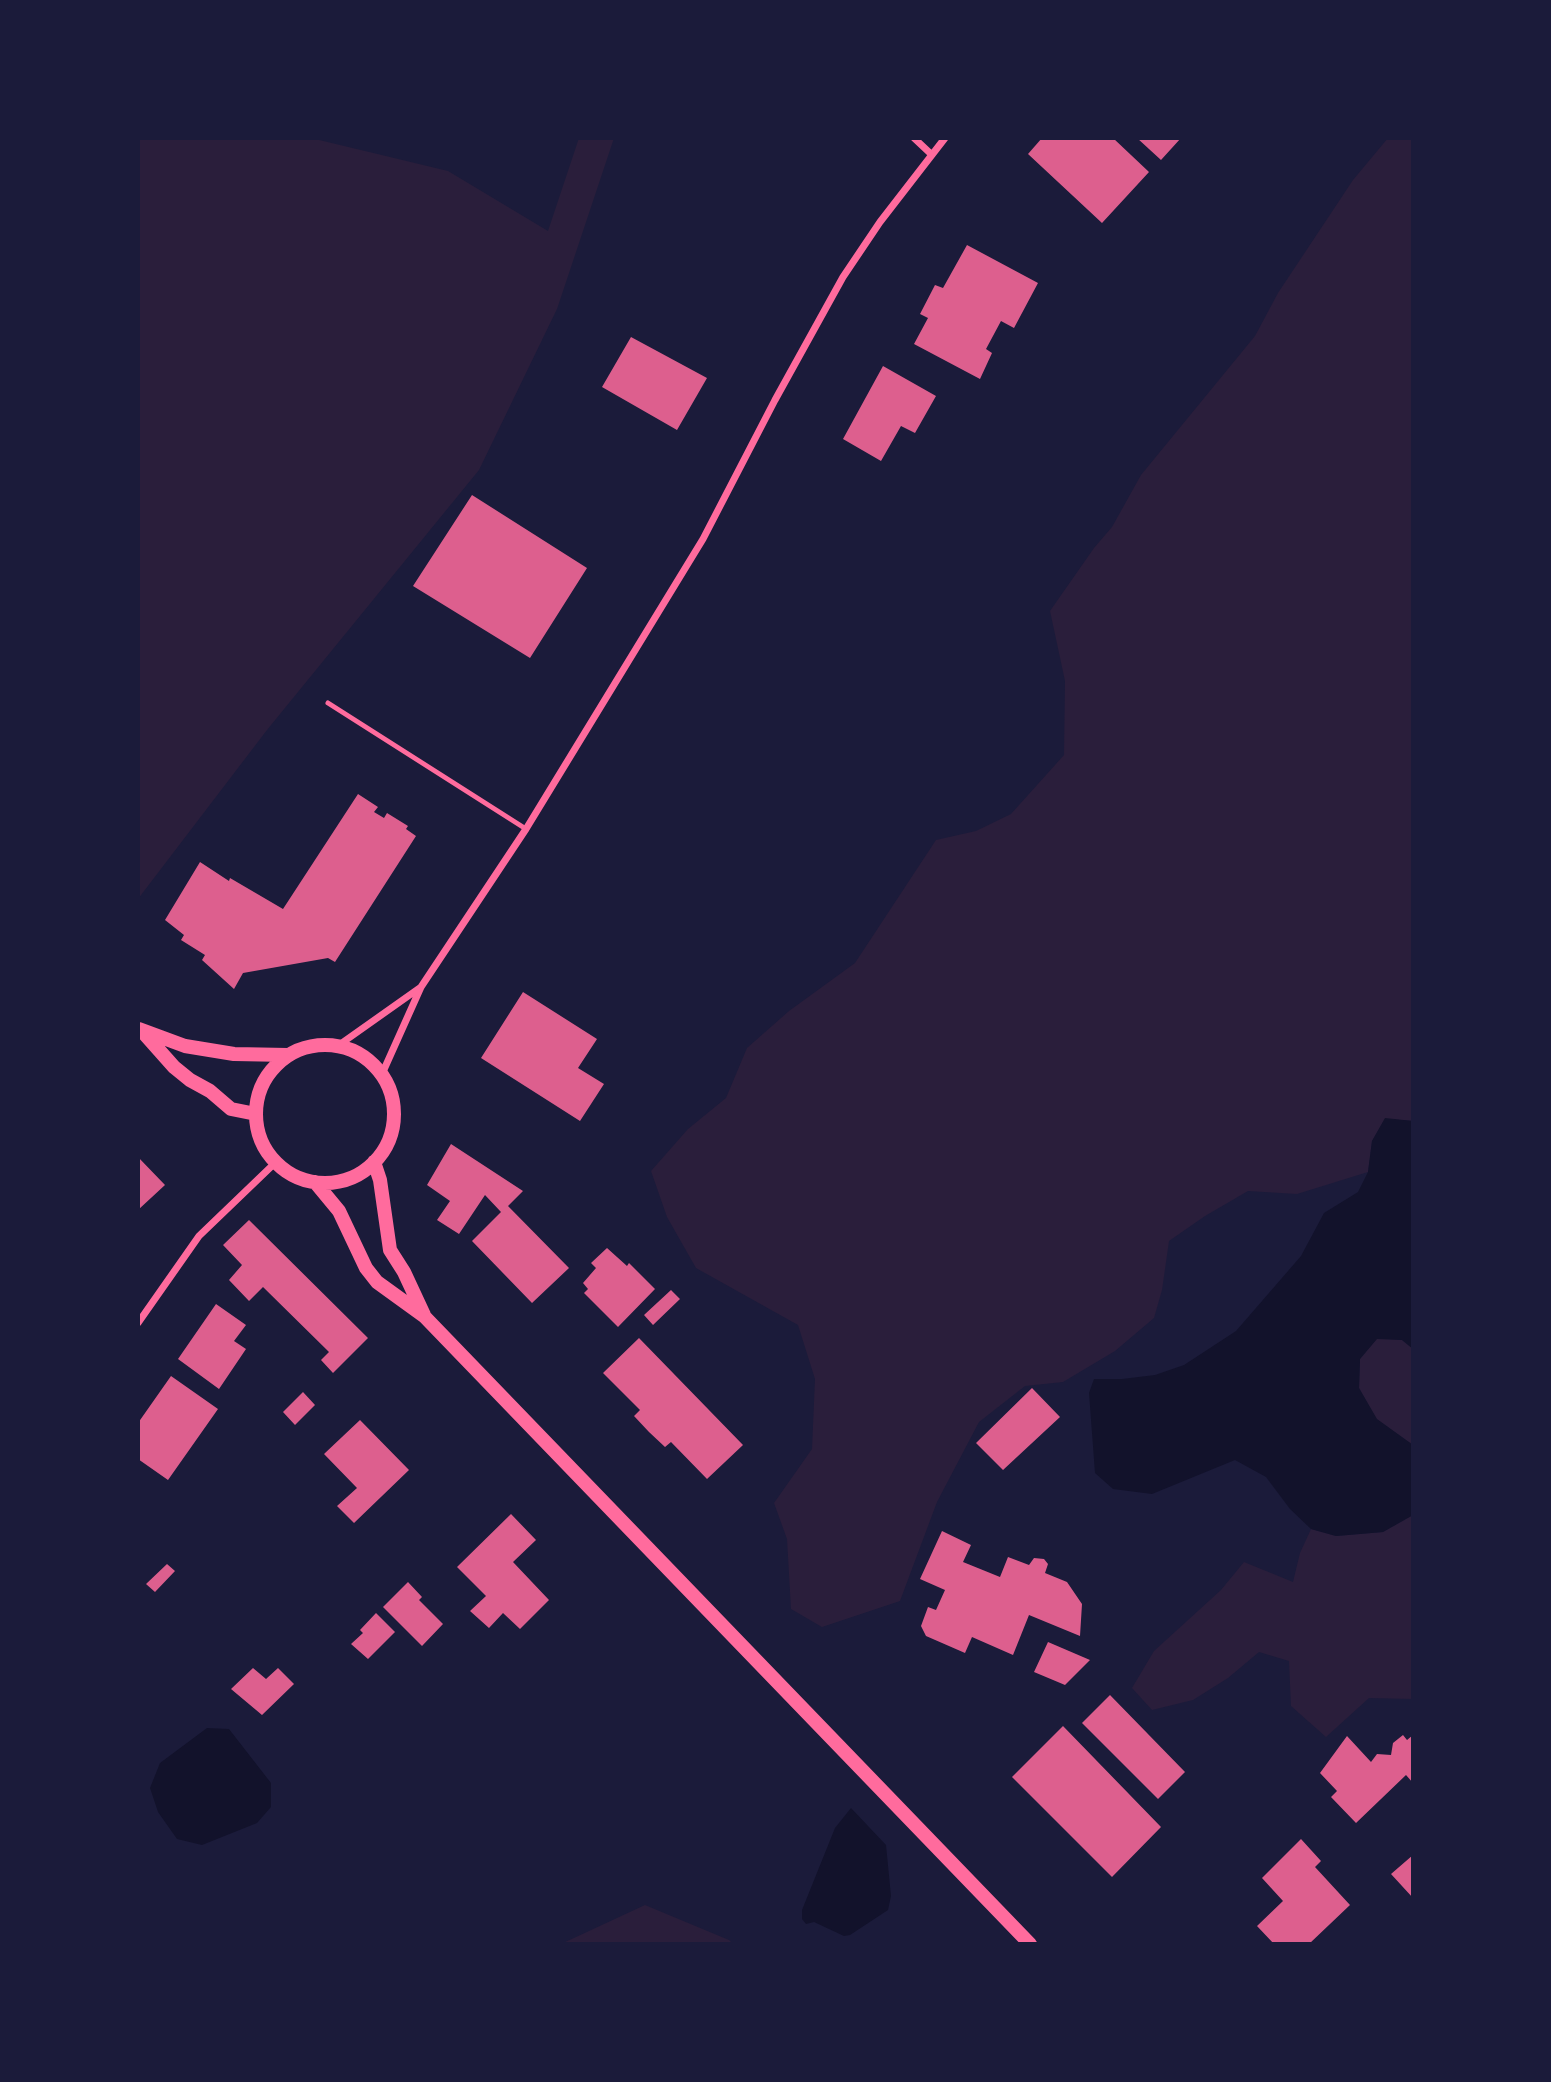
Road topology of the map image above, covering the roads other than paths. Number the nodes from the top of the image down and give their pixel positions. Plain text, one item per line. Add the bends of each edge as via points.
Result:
1 (914, 138) edge
2 (944, 138) edge
3 (931, 154) junction
4 (328, 703) dead end
5 (526, 829) junction
6 (421, 987) junction
7 (139, 1028) edge
8 (339, 1045) junction
9 (288, 1055) junction
10 (382, 1074) junction
11 (256, 1114) junction
12 (276, 1162) junction
13 (374, 1162) junction
14 (315, 1182) junction
15 (424, 1316) junction
16 (138, 1323) edge
17 (1030, 1944) edge

1 - 3 street
2 - 3 street
3 - 5 street via 842,277 703,539
4 - 5 lane
5 - 6 street
6 - 8 street
6 - 10 street
7 - 9 main road via 185,1046 234,1054
7 - 11 main road via 190,1080 231,1109
8 - 9 main road via 312,1045
8 - 10 main road via 363,1055
9 - 11 main road via 271,1070 260,1091
10 - 13 main road via 392,1095 394,1119 388,1142
11 - 12 main road via 262,1139
12 - 14 main road
12 - 16 street via 199,1236
13 - 14 main road via 357,1175
13 - 15 main road via 390,1250
14 - 15 main road via 339,1210 377,1282
15 - 17 main road

